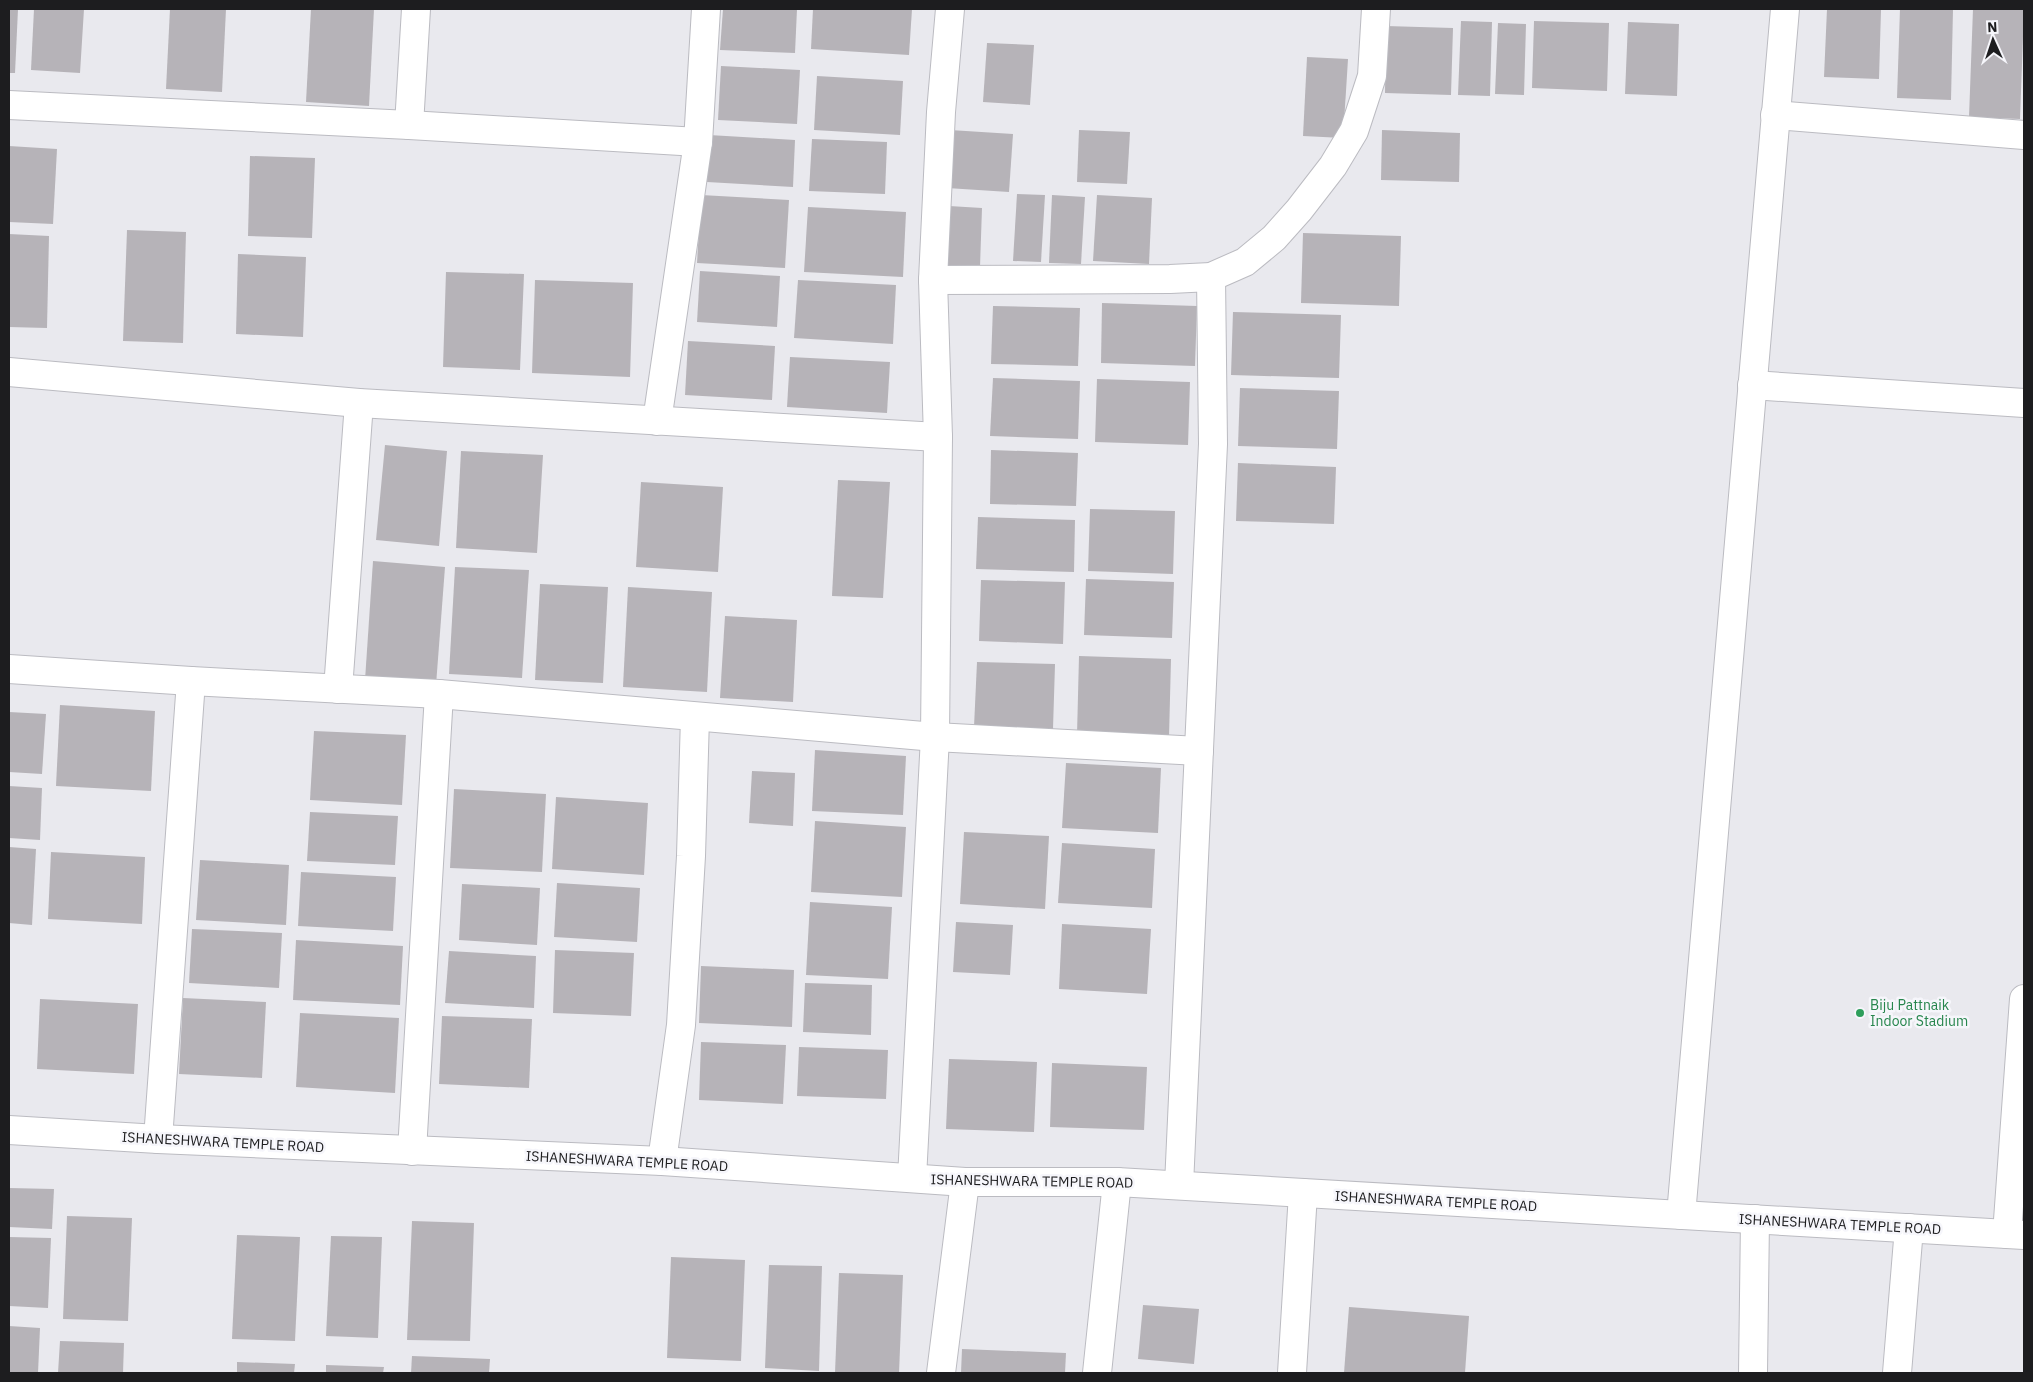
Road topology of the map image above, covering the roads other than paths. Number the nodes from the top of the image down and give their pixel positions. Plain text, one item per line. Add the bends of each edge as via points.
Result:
1 (416, 9) edge
2 (706, 9) edge
3 (950, 9) edge
4 (1376, 9) edge
5 (1785, 9) edge
6 (9, 105) edge
7 (1776, 116) junction
8 (409, 125) junction
9 (2024, 135) edge
10 (698, 142) junction
11 (1211, 277) junction
12 (934, 280) junction
13 (9, 372) edge
14 (1752, 385) junction
15 (359, 403) junction
16 (2024, 403) edge
17 (657, 421) junction
18 (938, 437) junction
19 (9, 669) edge
20 (191, 681) junction
21 (338, 689) junction
22 (439, 694) junction
23 (695, 717) junction
24 (935, 737) junction
25 (1199, 751) junction
26 (2024, 999) edge
27 (9, 1130) edge
28 (158, 1139) junction
29 (412, 1152) junction
30 (662, 1161) junction
31 (912, 1178) junction
32 (965, 1182) junction
33 (1117, 1182) junction
34 (1179, 1186) junction
35 (1303, 1193) junction
36 (1681, 1215) junction
37 (1756, 1219) junction
38 (1909, 1228) junction
39 (2016, 1235) edge
40 (941, 1373) edge
41 (1098, 1373) edge
42 (1292, 1373) edge
43 (1753, 1373) edge
44 (1897, 1373) edge

1 - 8 street
2 - 10 street
3 - 12 street via 941,112
4 - 11 street via 1372,76 1354,130 1333,166 1274,238 1245,262
5 - 7 street
6 - 8 street
7 - 9 street
7 - 14 street
8 - 10 street
10 - 17 street
11 - 12 street
11 - 25 street via 1213,444
12 - 18 street
13 - 15 street
14 - 16 street
14 - 36 street
15 - 17 street
15 - 21 street
17 - 18 street
18 - 24 street
19 - 20 street
20 - 21 street
20 - 28 street
21 - 22 street
22 - 23 street
22 - 29 street
23 - 24 street
23 - 30 street via 681,1025
24 - 25 street
24 - 31 street
25 - 34 street
26 - 39 street
27 - 28 street, ISHANESHWARA TEMPLE ROAD
28 - 29 street, ISHANESHWARA TEMPLE ROAD
29 - 30 street, ISHANESHWARA TEMPLE ROAD
30 - 31 street, ISHANESHWARA TEMPLE ROAD
31 - 32 street, ISHANESHWARA TEMPLE ROAD
32 - 33 street, ISHANESHWARA TEMPLE ROAD
32 - 40 street
33 - 34 street, ISHANESHWARA TEMPLE ROAD
33 - 41 street
34 - 35 street, ISHANESHWARA TEMPLE ROAD
35 - 36 street, ISHANESHWARA TEMPLE ROAD
35 - 42 street
36 - 37 street, ISHANESHWARA TEMPLE ROAD
37 - 38 street, ISHANESHWARA TEMPLE ROAD
37 - 43 street
38 - 39 street, ISHANESHWARA TEMPLE ROAD
38 - 44 street

